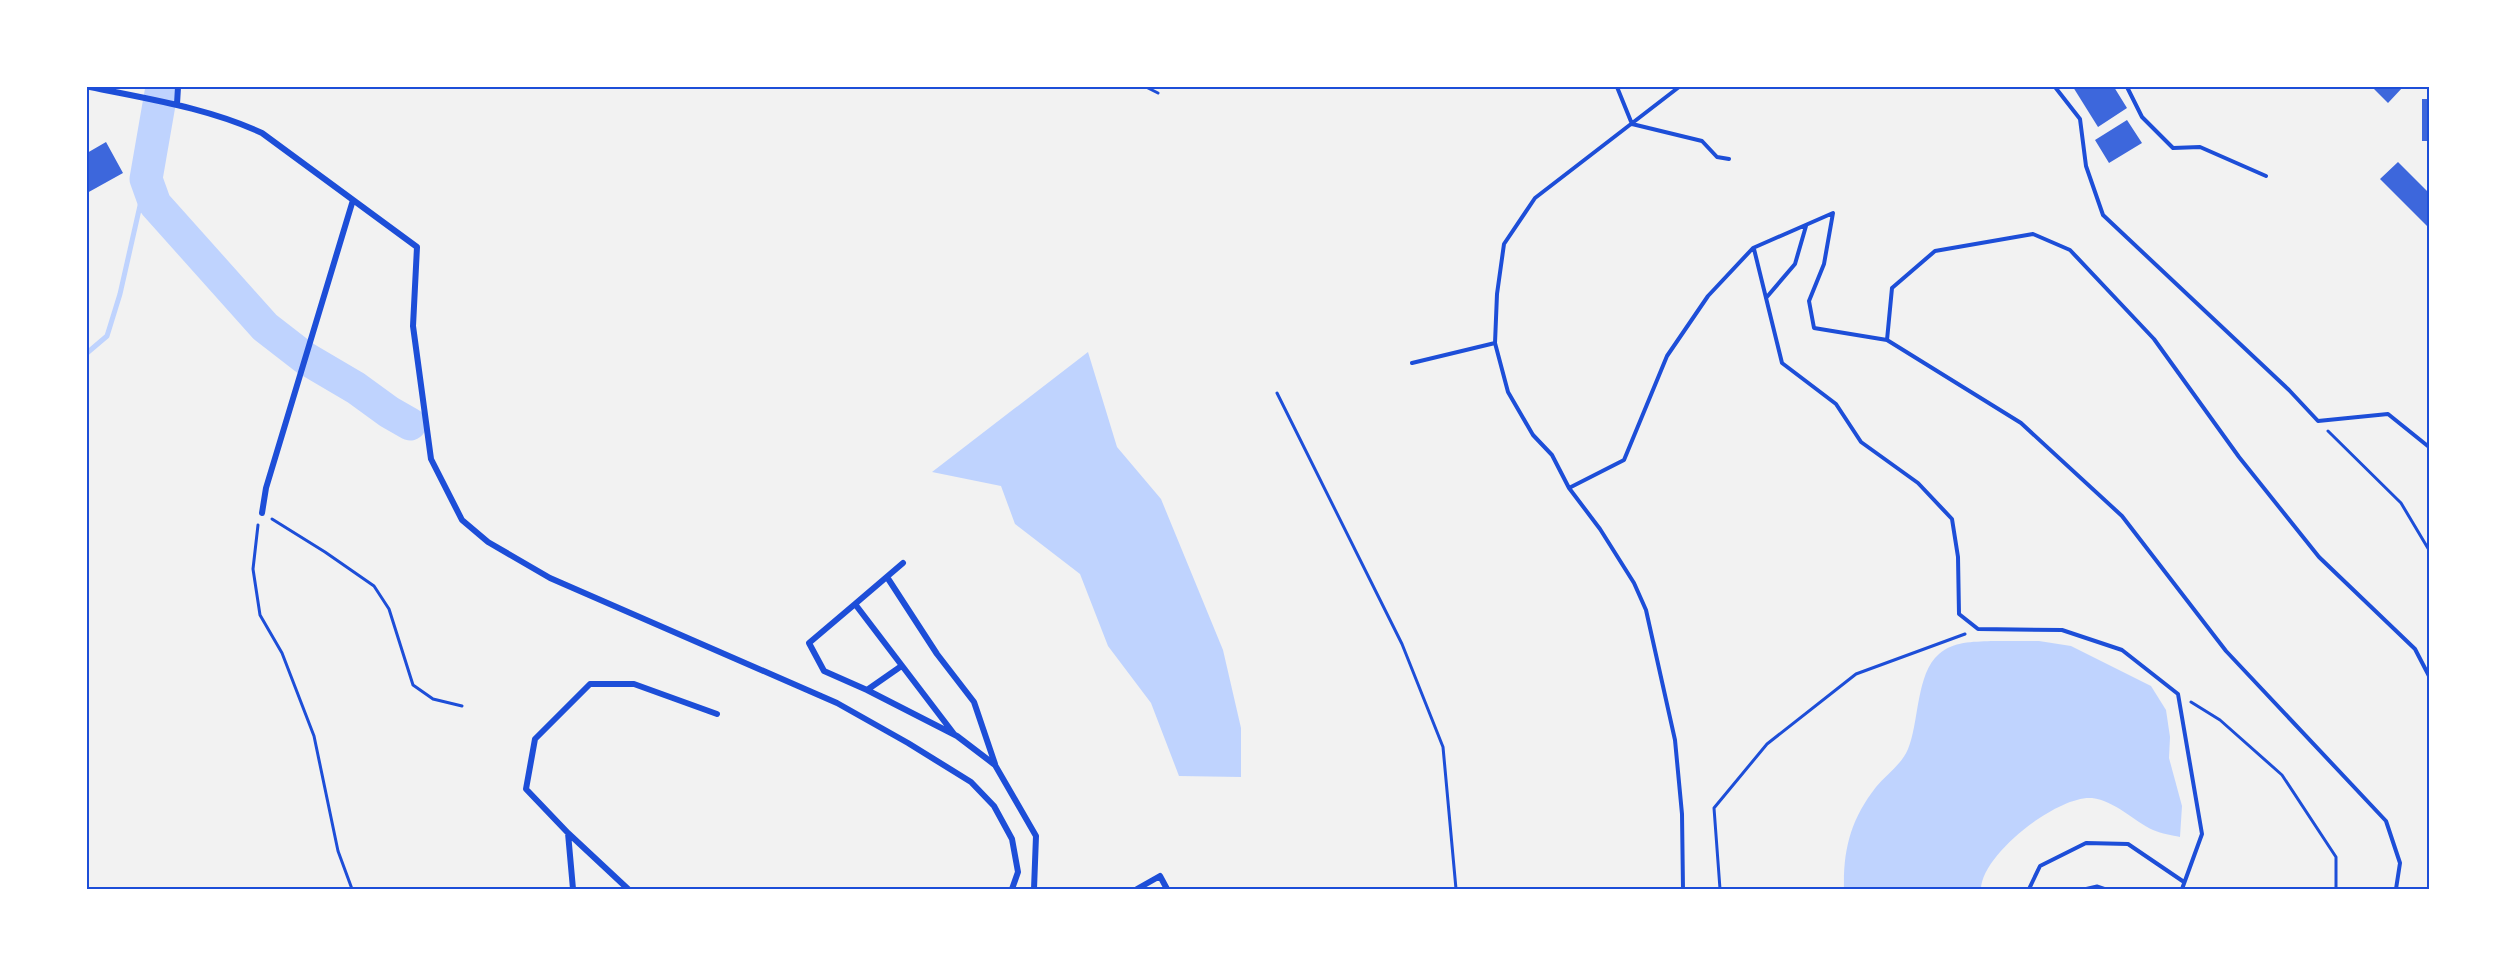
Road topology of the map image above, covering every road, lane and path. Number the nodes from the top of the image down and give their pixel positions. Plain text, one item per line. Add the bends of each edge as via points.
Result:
1 (90, 87) edge
2 (178, 87) edge
3 (1146, 87) edge
4 (1679, 87) edge
5 (2055, 87) edge
6 (2127, 87) edge
7 (1617, 88) edge
8 (1158, 93) dead end
9 (177, 104) junction
10 (1632, 124) junction
11 (1729, 159) dead end
12 (2266, 176) dead end
13 (352, 200) junction
14 (1806, 226) junction
15 (1754, 248) junction
16 (1765, 299) junction
17 (1887, 340) junction
18 (1495, 343) junction
19 (1412, 363) dead end
20 (1277, 393) dead end
21 (2318, 421) junction
22 (2429, 447) edge
23 (1569, 488) junction
24 (262, 513) junction
25 (2429, 550) edge
26 (903, 563) dead end
27 (887, 577) junction
28 (855, 604) junction
29 (1978, 629) junction
30 (900, 667) junction
31 (2429, 676) edge
32 (867, 690) junction
33 (2178, 694) junction
34 (462, 706) dead end
35 (717, 714) dead end
36 (957, 736) junction
37 (995, 765) junction
38 (568, 833) junction
39 (2184, 882) junction
40 (352, 889) edge
41 (573, 889) edge
42 (628, 889) edge
43 (1012, 889) edge
44 (1034, 889) edge
45 (1137, 889) edge
46 (1167, 889) edge
47 (1456, 889) edge
48 (1683, 889) edge
49 (1720, 889) edge
50 (2029, 889) edge
51 (2084, 889) edge
52 (2106, 889) edge
53 (2182, 889) edge
54 (2336, 889) edge
55 (2396, 889) edge

1 - 9 street
2 - 9 street
3 - 8 path
4 - 10 lane
5 - 21 lane via 2080,119 2085,166 2103,215
6 - 12 lane via 2142,117 2173,148 2200,147
7 - 10 lane
9 - 13 street via 262,133
10 - 11 lane via 1702,141 1717,157
10 - 18 lane via 1535,198 1504,244
13 - 24 street via 266,488
13 - 43 street via 417,247 413,326 431,459 462,520 488,542 550,578 837,703 971,782 994,806 1012,839 1018,872
14 - 15 lane
14 - 16 lane via 1794,264
14 - 17 lane via 1833,213 1824,264 1809,301 1814,328
15 - 16 lane
15 - 23 lane via 1708,296 1667,356 1624,460
16 - 29 lane via 1782,363 1836,404 1861,442 1918,483 1952,519 1958,557 1959,614
17 - 31 lane via 1892,288 1935,251 2033,234 2070,250 2154,339 2239,457 2319,557 2415,650
17 - 55 lane via 2021,423 2122,516 2226,651 2386,821 2400,863
18 - 19 lane
18 - 23 lane via 1508,392 1533,435 1552,455
20 - 47 path via 1402,644 1443,747
21 - 22 lane via 2388,414
21 - 25 path via 2401,503
23 - 48 lane via 1634,583 1646,610 1675,740 1682,814
24 - 34 path via 374,586 389,609 413,685 433,699
24 - 40 path via 253,569 260,615 282,653 314,736 338,851
26 - 27 street
27 - 28 street
27 - 37 street via 974,702
28 - 30 street
28 - 32 street via 808,644 824,671
29 - 33 lane via 2062,630 2122,650
29 - 49 path via 1856,674 1767,744 1714,808
30 - 32 street
30 - 36 street
32 - 36 street
33 - 39 lane via 2202,834
33 - 54 path via 2220,720 2282,775 2336,857
35 - 38 street via 634,684 590,684 535,740 526,789
36 - 37 street
37 - 44 street via 1036,836
38 - 41 street
38 - 42 street
39 - 50 lane via 2128,844 2086,843 2040,866
39 - 53 lane
45 - 46 street via 1160,876
51 - 52 path

